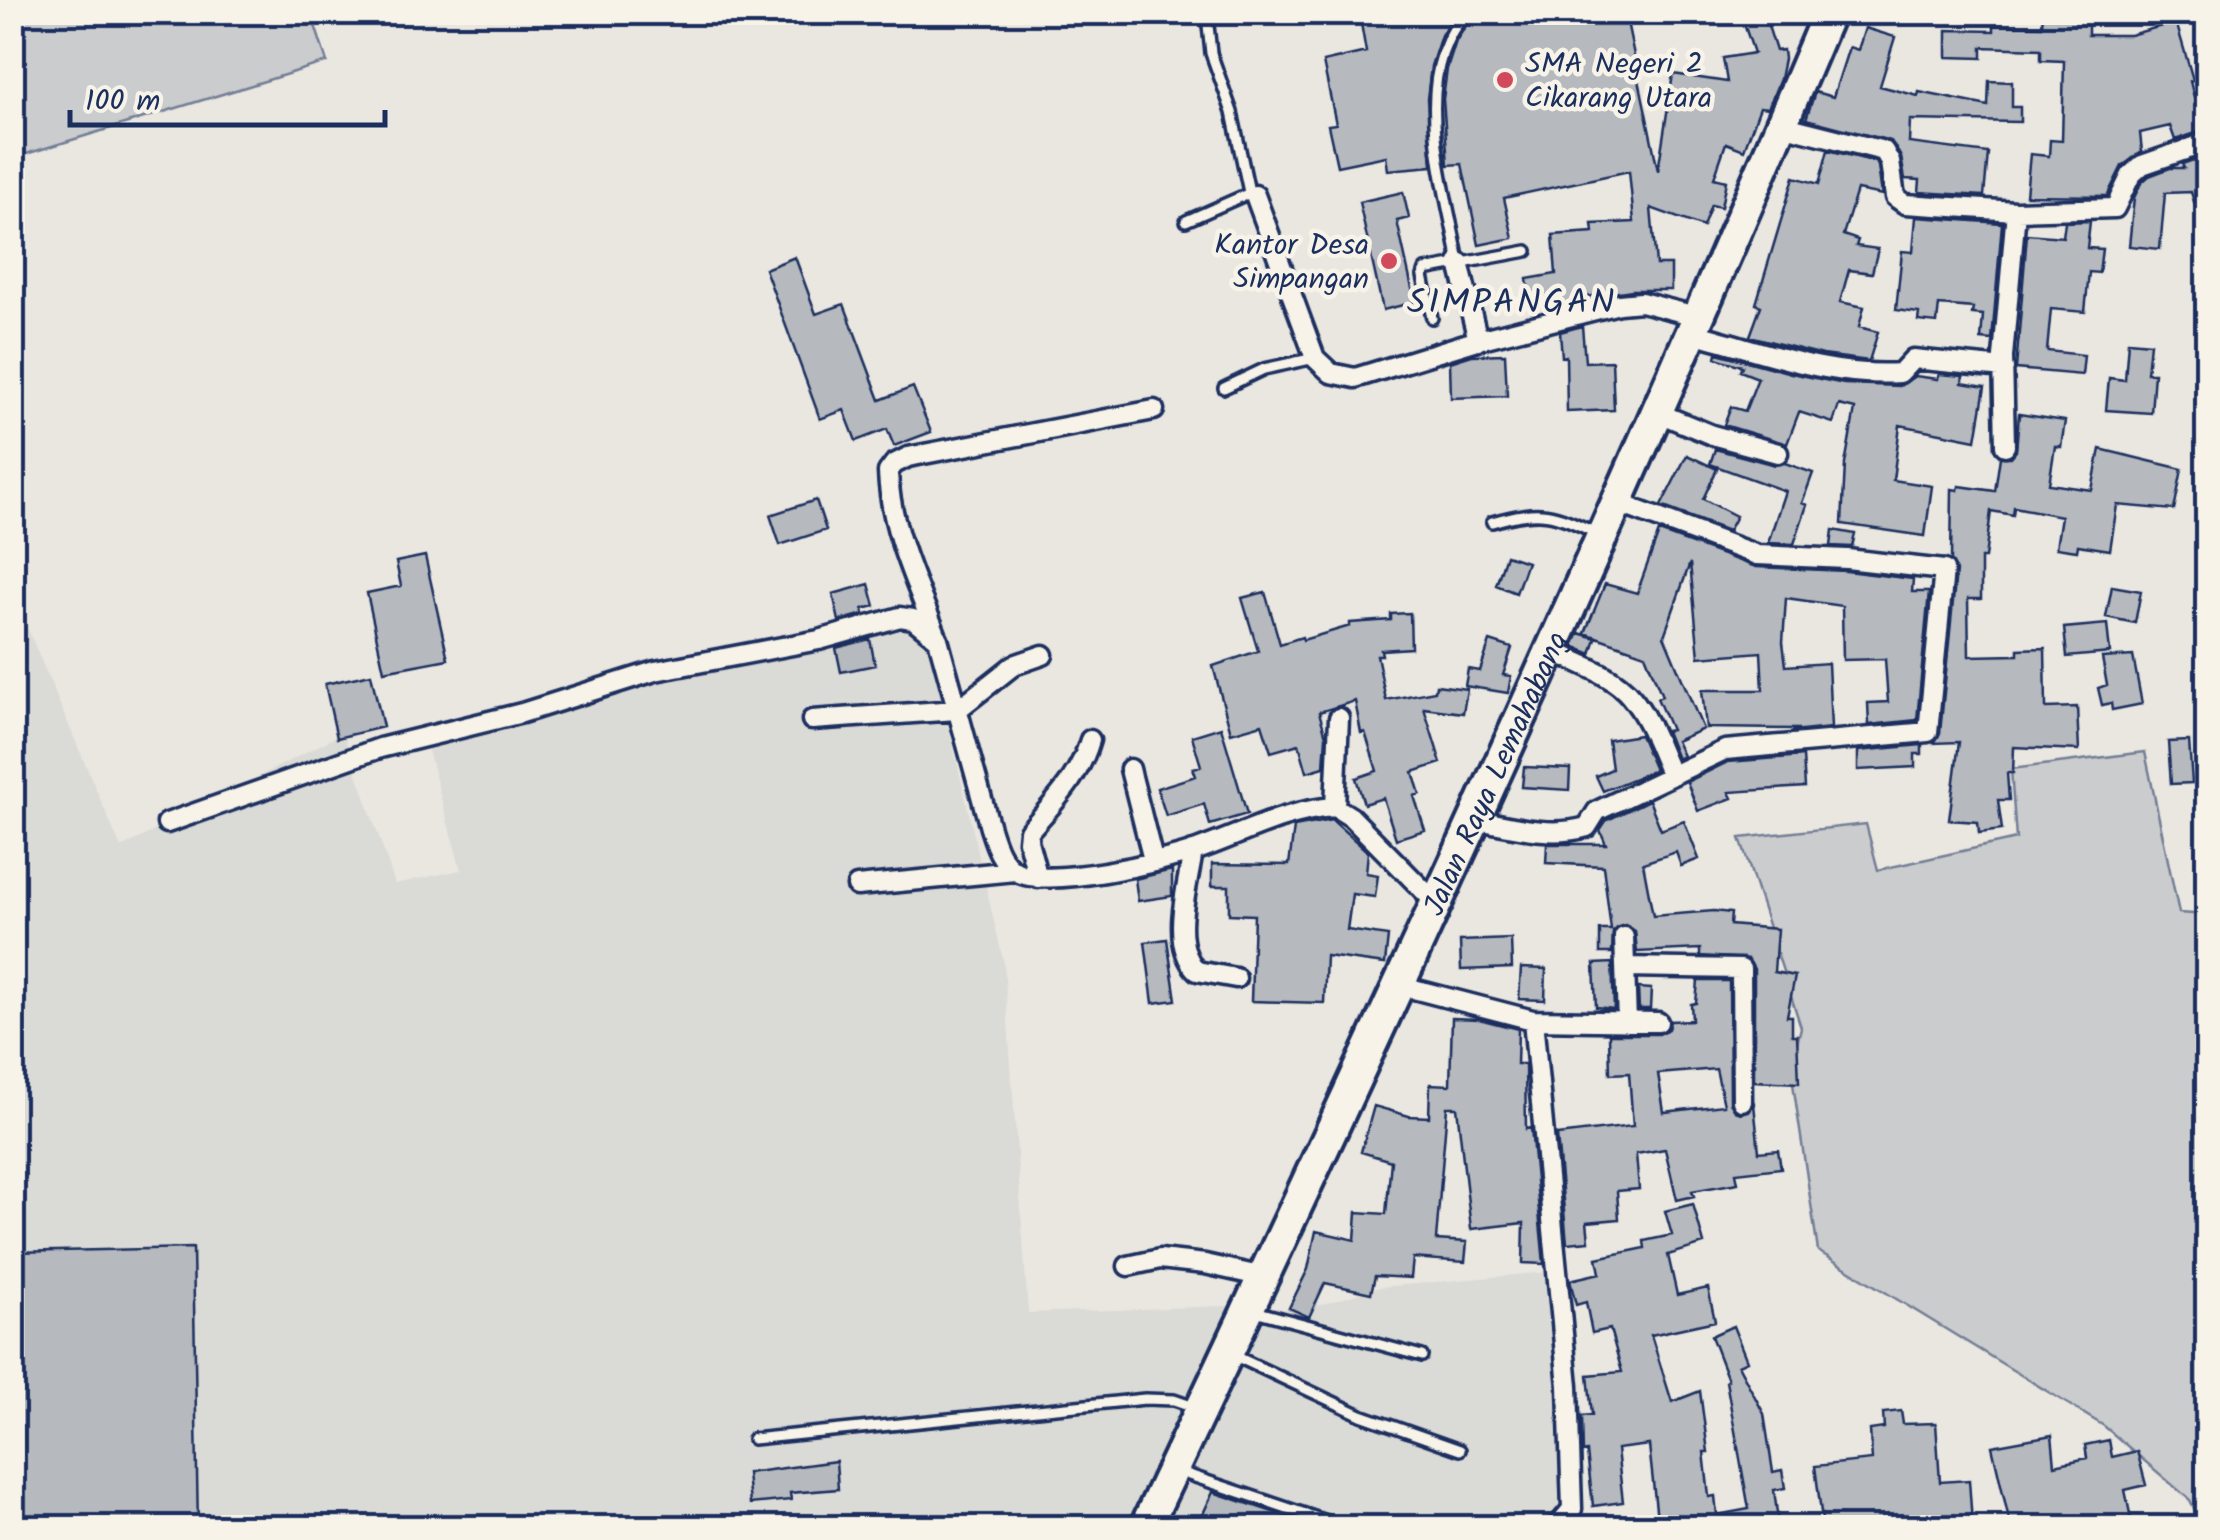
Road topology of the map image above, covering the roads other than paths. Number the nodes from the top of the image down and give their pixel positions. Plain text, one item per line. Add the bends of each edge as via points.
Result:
1 (1468, 12) edge
2 (1829, 12) edge
3 (1206, 16) dead end
4 (1781, 126) junction
5 (2208, 142) edge
6 (1252, 193) junction
7 (2016, 211) junction
8 (1186, 221) dead end
9 (1527, 252) dead end
10 (1459, 263) junction
11 (1432, 318) dead end
12 (1696, 325) junction
13 (1478, 340) junction
14 (1315, 358) junction
15 (2004, 368) junction
16 (1224, 388) dead end
17 (1154, 410) dead end
18 (1656, 412) junction
19 (2005, 446) dead end
20 (1778, 453) dead end
21 (1616, 502) junction
22 (1492, 522) dead end
23 (1600, 535) junction
24 (938, 639) junction
25 (1549, 649) junction
26 (1043, 655) dead end
27 (957, 710) junction
28 (1340, 718) dead end
29 (812, 720) dead end
30 (1090, 740) dead end
31 (1130, 769) dead end
32 (1670, 776) junction
33 (1335, 806) junction
34 (1472, 818) junction
35 (167, 823) dead end
36 (1193, 851) junction
37 (1153, 860) junction
38 (1015, 872) junction
39 (1038, 878) junction
40 (857, 886) dead end
41 (1435, 902) junction
42 (1624, 937) dead end
43 (1625, 966) junction
44 (1236, 978) dead end
45 (1398, 986) junction
46 (1532, 1020) junction
47 (1628, 1022) junction
48 (1658, 1022) dead end
49 (1742, 1101) dead end
50 (1128, 1266) dead end
51 (1264, 1277) junction
52 (1248, 1310) junction
53 (1228, 1353) junction
54 (1422, 1356) dead end
55 (1201, 1410) junction
56 (753, 1439) dead end
57 (1460, 1450) dead end
58 (1172, 1470) junction
59 (1145, 1528) edge
60 (1347, 1528) edge
61 (1556, 1528) edge

1 - 10 lane via 1444,45 1433,94
2 - 4 main road, Jalan Raya Lemahabang
3 - 6 lane
4 - 7 street via 1884,151 1895,197 1905,204
4 - 12 main road, Jalan Raya Lemahabang
5 - 7 street via 2142,165 2115,208
6 - 8 lane
6 - 14 street
7 - 15 street
9 - 10 lane
10 - 11 lane via 1423,272
10 - 13 street
12 - 13 street via 1641,302
12 - 15 street via 1806,366 1900,372 1914,359
12 - 18 main road, Jalan Raya Lemahabang
13 - 14 street via 1355,378 1331,372
14 - 16 lane via 1264,368
15 - 19 street
17 - 24 street via 894,464 888,472 890,504
18 - 20 street
18 - 21 main road, Jalan Raya Lemahabang
21 - 23 main road, Jalan Raya Lemahabang
21 - 32 street via 1757,555 1944,570 1928,732 1724,750
22 - 23 lane via 1541,512
23 - 25 main road, Jalan Raya Lemahabang
24 - 27 street
24 - 35 street via 900,617 819,640 655,671 522,714 380,748
25 - 32 street via 1630,694
25 - 34 main road, Jalan Raya Lemahabang
26 - 27 street via 1014,665
27 - 29 street
27 - 38 street via 990,828
28 - 33 street
30 - 39 street via 1068,786 1029,832
31 - 37 street
32 - 34 street via 1597,811 1588,827 1568,833
33 - 36 street via 1299,811
33 - 41 street
34 - 41 main road, Jalan Raya Lemahabang
36 - 37 street
36 - 44 street via 1183,920 1188,957 1198,971
37 - 39 street
38 - 39 street
38 - 40 street
41 - 45 main road, Jalan Raya Lemahabang
42 - 43 street
43 - 47 street
43 - 49 street via 1741,969
45 - 46 street
45 - 51 main road, Jalan Raya Lemahabang
46 - 47 street
46 - 61 street via 1568,1386 1572,1509
47 - 48 street
50 - 51 street via 1160,1259
51 - 52 main road, Jalan Raya Lemahabang
52 - 53 main road, Jalan Raya Lemahabang
52 - 54 lane
53 - 55 main road, Jalan Raya Lemahabang
53 - 57 lane via 1361,1415
55 - 56 lane via 1145,1399
55 - 58 main road, Jalan Raya Lemahabang
58 - 59 main road, Jalan Raya Lemahabang
58 - 60 lane

